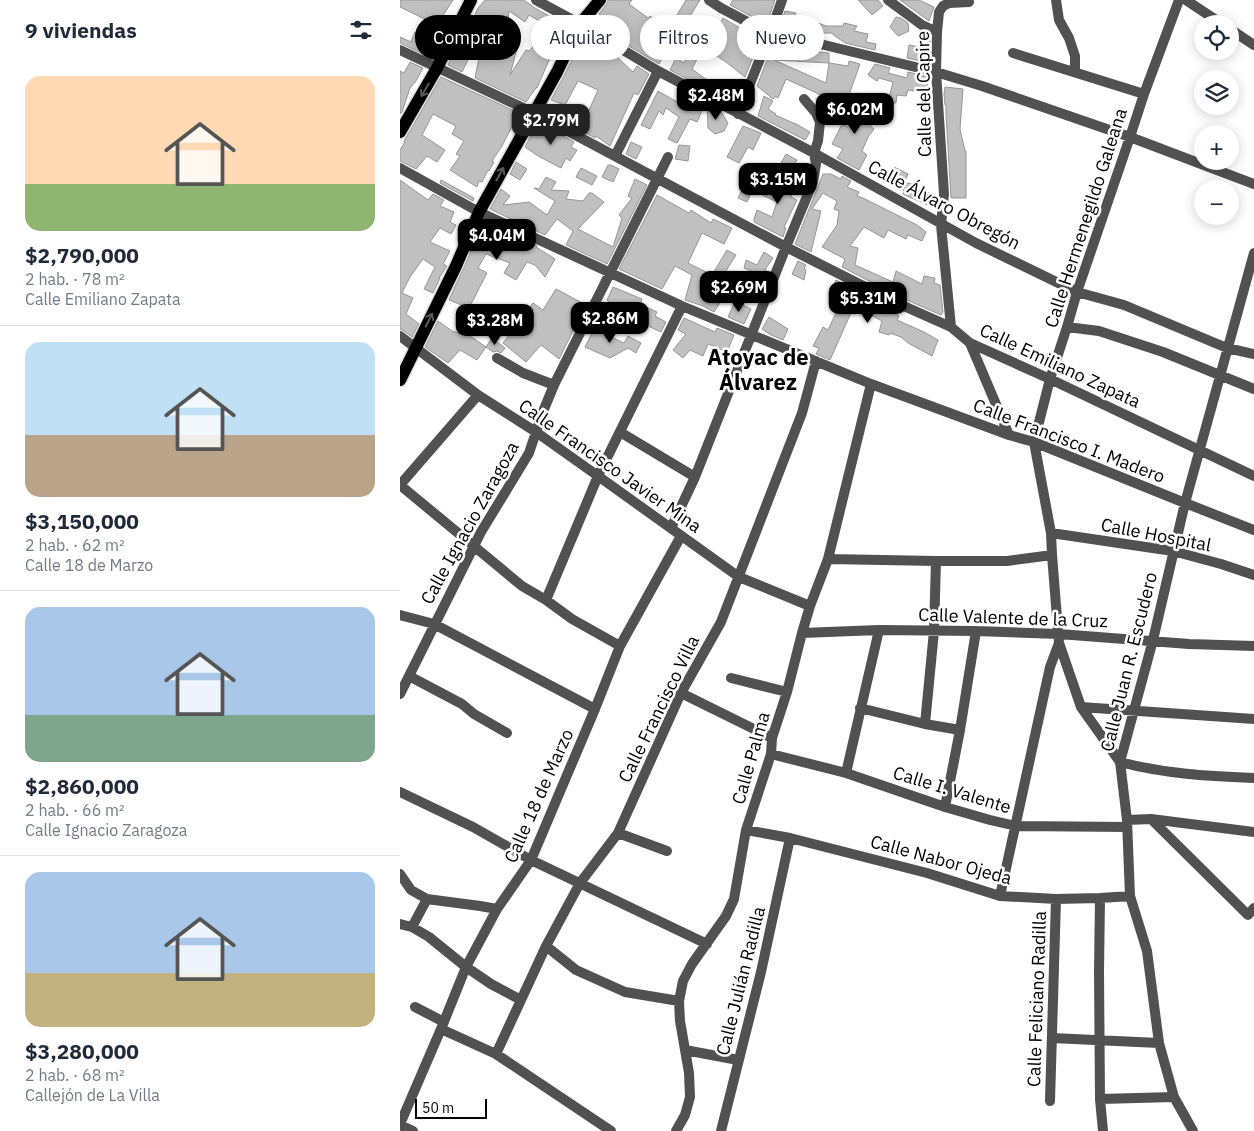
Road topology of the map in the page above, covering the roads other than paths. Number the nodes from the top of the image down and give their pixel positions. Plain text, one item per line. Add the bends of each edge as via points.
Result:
1 (471, 0) edge
2 (536, 0) edge
3 (600, 0) edge
4 (709, 0) edge
5 (782, 0) edge
6 (888, 0) edge
7 (1056, 0) edge
8 (1179, 0) edge
9 (1186, 0) edge
10 (969, 2) dead end
11 (564, 15) edge
12 (588, 15) edge
13 (777, 15) edge
14 (1208, 15) edge
15 (737, 16) edge
16 (937, 32) junction
17 (1239, 35) edge
18 (824, 44) edge
19 (1254, 45) edge
20 (400, 50) edge
21 (1014, 53) dead end
22 (630, 54) edge
23 (562, 60) edge
24 (759, 60) edge
25 (437, 68) junction
26 (658, 71) junction
27 (936, 72) junction
28 (1075, 72) junction
29 (1144, 94) junction
30 (804, 99) dead end
31 (534, 113) junction
32 (738, 114) junction
33 (400, 132) edge
34 (1130, 137) junction
35 (814, 153) junction
36 (615, 156) junction
37 (668, 157) dead end
38 (400, 168) edge
39 (658, 178) junction
40 (1254, 184) edge
41 (479, 212) junction
42 (941, 225) junction
43 (786, 247) junction
44 (1254, 253) edge
45 (610, 273) junction
46 (1076, 292) junction
47 (682, 306) junction
48 (951, 327) junction
49 (1066, 327) junction
50 (752, 334) junction
51 (400, 336) edge
52 (970, 343) junction
53 (415, 348) junction
54 (1228, 348) junction
55 (1254, 354) edge
56 (497, 358) dead end
57 (816, 361) junction
58 (1220, 376) junction
59 (1050, 379) junction
60 (400, 380) edge
61 (871, 384) junction
62 (554, 385) junction
63 (1254, 389) edge
64 (478, 395) junction
65 (536, 432) junction
66 (620, 432) junction
67 (1010, 435) junction
68 (1034, 442) junction
69 (1200, 450) junction
70 (598, 476) junction
71 (1254, 476) edge
72 (695, 477) junction
73 (400, 485) edge
74 (1185, 504) junction
75 (671, 528) junction
76 (1254, 530) edge
77 (1051, 532) junction
78 (681, 536) junction
79 (474, 546) junction
80 (1173, 551) junction
81 (1052, 555) junction
82 (828, 559) junction
83 (936, 561) junction
84 (1254, 575) edge
85 (739, 578) junction
86 (546, 600) junction
87 (810, 606) junction
88 (400, 615) edge
89 (434, 624) junction
90 (879, 630) junction
91 (934, 631) junction
92 (976, 631) junction
93 (802, 633) junction
94 (1059, 638) junction
95 (1153, 640) junction
96 (620, 646) junction
97 (1254, 646) edge
98 (409, 676) junction
99 (731, 678) dead end
100 (787, 692) junction
101 (681, 693) junction
102 (400, 694) edge
103 (1081, 707) junction
104 (860, 708) junction
105 (595, 710) junction
106 (1134, 711) junction
107 (1254, 719) edge
108 (925, 724) junction
109 (960, 730) junction
110 (508, 733) dead end
111 (772, 738) junction
112 (770, 754) junction
113 (1120, 762) junction
114 (846, 773) junction
115 (1254, 778) edge
116 (400, 792) edge
117 (945, 806) junction
118 (1151, 818) junction
119 (1127, 824) junction
120 (1016, 826) junction
121 (746, 830) junction
122 (1254, 832) edge
123 (618, 833) junction
124 (790, 838) junction
125 (667, 851) dead end
126 (531, 860) junction
127 (400, 874) edge
128 (580, 883) junction
129 (1000, 896) junction
130 (1130, 896) junction
131 (1100, 898) junction
132 (426, 899) junction
133 (1056, 899) junction
134 (497, 909) junction
135 (1251, 911) edge
136 (400, 924) edge
137 (412, 927) junction
138 (706, 944) junction
139 (546, 946) junction
140 (466, 967) junction
141 (521, 1000) junction
142 (679, 1001) junction
143 (415, 1007) dead end
144 (443, 1025) junction
145 (1052, 1038) junction
146 (1100, 1040) junction
147 (1159, 1043) junction
148 (685, 1050) junction
149 (496, 1054) junction
150 (738, 1060) junction
151 (1174, 1097) junction
152 (1100, 1099) junction
153 (1050, 1100) dead end
154 (400, 1124) edge
155 (413, 1131) edge
156 (611, 1131) edge
157 (676, 1131) edge
158 (721, 1131) edge
159 (1103, 1131) edge
160 (1192, 1131) edge

1 - 25 main road
2 - 11 street, Calle Álvaro Obregón
3 - 12 main road
4 - 15 street
5 - 13 street
6 - 16 street
7 - 28 street via 1059,20 1074,56
8 - 29 street, Calle Hermenegildo Galeana
9 - 14 street
10 - 16 street, Calle del Capire via 943,6 939,12
16 - 27 street, Calle del Capire
17 - 19 street
18 - 27 street
20 - 25 street, Calle Emiliano Zapata
21 - 28 street
22 - 26 street, Calle Álvaro Obregón
23 - 31 main road
24 - 32 street
25 - 31 street, Calle Emiliano Zapata
25 -> 33 main road
26 - 32 street, Calle Álvaro Obregón
26 - 36 street
27 - 34 street
27 - 42 street, Calle del Capire via 944,194
28 - 29 street
29 - 34 street, Calle Hermenegildo Galeana
30 - 35 street via 820,122
31 - 36 street, Calle Emiliano Zapata
41 -> 31 main road
32 - 35 street, Calle Álvaro Obregón
34 - 40 street
34 - 46 street, Calle Hermenegildo Galeana
35 - 42 street, Calle Álvaro Obregón
35 - 43 street via 813,182
36 - 39 street, Calle Emiliano Zapata
37 - 39 street, Calle Ignacio Zaragoza
38 - 41 street
39 - 43 street, Calle Emiliano Zapata
39 - 45 street, Calle Ignacio Zaragoza
41 - 45 street
53 -> 41 main road
42 - 46 street, Calle Álvaro Obregón
42 - 48 street, Calle del Capire
43 - 48 street, Calle Emiliano Zapata
43 - 50 street
44 - 54 street, Calle Juan R. Escudero
45 - 47 street, Calle Francisco I. Madero
45 - 62 street, Calle Ignacio Zaragoza
46 - 49 street, Calle Hermenegildo Galeana
46 - 54 street, Calle Álvaro Obregón via 1124,305
47 - 50 street, Calle Francisco I. Madero
47 - 66 street
48 - 52 street, Calle Emiliano Zapata
49 - 58 street via 1099,331 1163,352
49 - 59 street, Calle Hermenegildo Galeana
50 - 57 street, Calle Francisco I. Madero
50 - 72 street
51 - 53 street, Calle Francisco Javier Mina
52 - 59 street, Calle Emiliano Zapata
52 - 67 street
53 - 60 main road
53 - 64 street, Calle Francisco Javier Mina
54 - 55 street, Calle Álvaro Obregón
54 - 58 street, Calle Juan R. Escudero
56 - 62 street
57 - 61 street, Calle Francisco I. Madero
57 - 85 street, Calle Francisco Villa via 802,413
58 - 63 street
58 - 69 street, Calle Juan R. Escudero
59 - 68 street, Calle Hermenegildo Galeana
59 - 69 street, Calle Emiliano Zapata
61 - 67 street, Calle Francisco I. Madero
61 - 82 street, Calle Palma
62 - 65 street, Calle Ignacio Zaragoza
64 - 65 street, Calle Francisco Javier Mina
64 - 73 street
65 - 70 street, Calle Francisco Javier Mina
65 - 79 street, Calle Ignacio Zaragoza via 529,453
66 - 70 street
66 - 72 street
67 - 68 street, Calle Francisco I. Madero
68 - 74 street, Calle Francisco I. Madero
68 - 77 street, Calle Hermenegildo Galeana
69 - 71 street, Calle Emiliano Zapata
69 - 74 street, Calle Juan R. Escudero
70 - 75 street, Calle Francisco Javier Mina
70 - 86 street
72 - 75 street
73 - 79 street
74 - 76 street, Calle Francisco I. Madero
74 - 80 street, Calle Juan R. Escudero
75 - 78 street, Calle Francisco Javier Mina
77 - 80 street, Calle Hospital
77 - 81 street, Calle Hermenegildo Galeana
78 - 85 street, Calle Francisco Javier Mina
78 - 96 street, Calle 18 de Marzo
79 - 86 street via 522,586
79 - 89 street, Calle Ignacio Zaragoza
80 - 84 street, Calle Hospital
80 - 95 street, Calle Juan R. Escudero
81 - 83 street via 1007,561
81 - 94 street, Calle Hermenegildo Galeana
82 - 83 street
82 - 87 street, Calle Palma
83 - 91 street
85 - 87 street, Calle Francisco Javier Mina
85 - 101 street, Calle Francisco Villa via 722,622
86 - 96 street
87 - 93 street, Calle Palma
88 - 89 street
89 - 98 street, Calle Ignacio Zaragoza
89 - 105 street
90 - 91 street, Calle Valente de la Cruz
90 - 93 street, Calle Valente de la Cruz
90 - 104 street
91 - 92 street, Calle Valente de la Cruz
91 - 108 street
92 - 94 street, Calle Valente de la Cruz
92 - 109 street
93 - 100 street, Calle Palma
94 - 95 street, Calle Valente de la Cruz
94 - 103 street, Calle Hermenegildo Galeana
94 - 120 street
95 - 97 street, Calle Valente de la Cruz
95 - 106 street, Calle Juan R. Escudero
96 - 105 street, Calle 18 de Marzo
98 - 102 street, Calle Ignacio Zaragoza
98 - 110 street
99 - 100 street
100 - 111 street, Calle Palma
101 - 111 street
101 - 123 street, Calle Francisco Villa
103 - 106 street
103 - 113 street, Calle Hermenegildo Galeana
104 - 108 street
104 - 114 street
105 - 126 street, Calle 18 de Marzo
106 - 107 street
106 - 113 street, Calle Juan R. Escudero
108 - 109 street
109 - 117 street
111 - 112 street, Calle Palma
112 - 114 street, Calle I. Valente
112 - 121 street, Calle Palma
113 - 115 street via 1146,769 1203,776
113 - 119 street, Calle Juan R. Escudero
114 - 117 street, Calle I. Valente
116 - 126 street via 473,827
117 - 120 street, Calle I. Valente
118 - 119 street, Calle I. Valente
118 - 122 street, Calle I. Valente
118 - 135 street
119 - 120 street, Calle I. Valente
119 - 130 street, Calle Juan R. Escudero
120 - 129 street
121 - 124 street, Calle Nabor Ojeda
121 - 138 street, Calle Palma via 734,899
123 - 125 street
123 - 128 street, Calle Francisco Villa
124 - 129 street, Calle Nabor Ojeda via 928,873
124 - 150 street, Calle Julián Radilla
126 - 128 street
126 - 134 street, Calle 18 de Marzo
127 - 132 street via 411,890
128 - 138 street
128 - 139 street, Calle Francisco Villa
129 - 133 street, Calle Nabor Ojeda
130 - 131 street, Calle Nabor Ojeda
130 - 147 street, Calle Juan R. Escudero via 1147,951
131 - 133 street, Calle Nabor Ojeda
131 - 146 street
132 - 134 street
132 - 137 street
133 - 145 street, Calle Feliciano Radilla
134 - 140 street, Calle 18 de Marzo
136 - 137 street
137 - 140 street
138 - 142 street, Calle Palma via 683,981
139 - 141 street, Calle Francisco Villa
139 - 142 street via 576,970 625,992
140 - 141 street
140 - 144 street, Calle 18 de Marzo
141 - 149 street, Calle Francisco Villa
142 - 148 street, Calle Palma
143 - 144 street
144 - 149 street
144 - 154 street, Calle 18 de Marzo
145 - 146 street
145 - 153 street, Calle Feliciano Radilla
146 - 147 street
146 - 152 street
147 - 151 street, Calle Juan R. Escudero
148 - 150 street
148 - 157 street, Calle Palma via 690,1097
149 - 156 street
150 - 158 street, Calle Julián Radilla
151 - 152 street
151 - 160 street, Calle Juan R. Escudero
152 - 159 street
154 - 155 street

